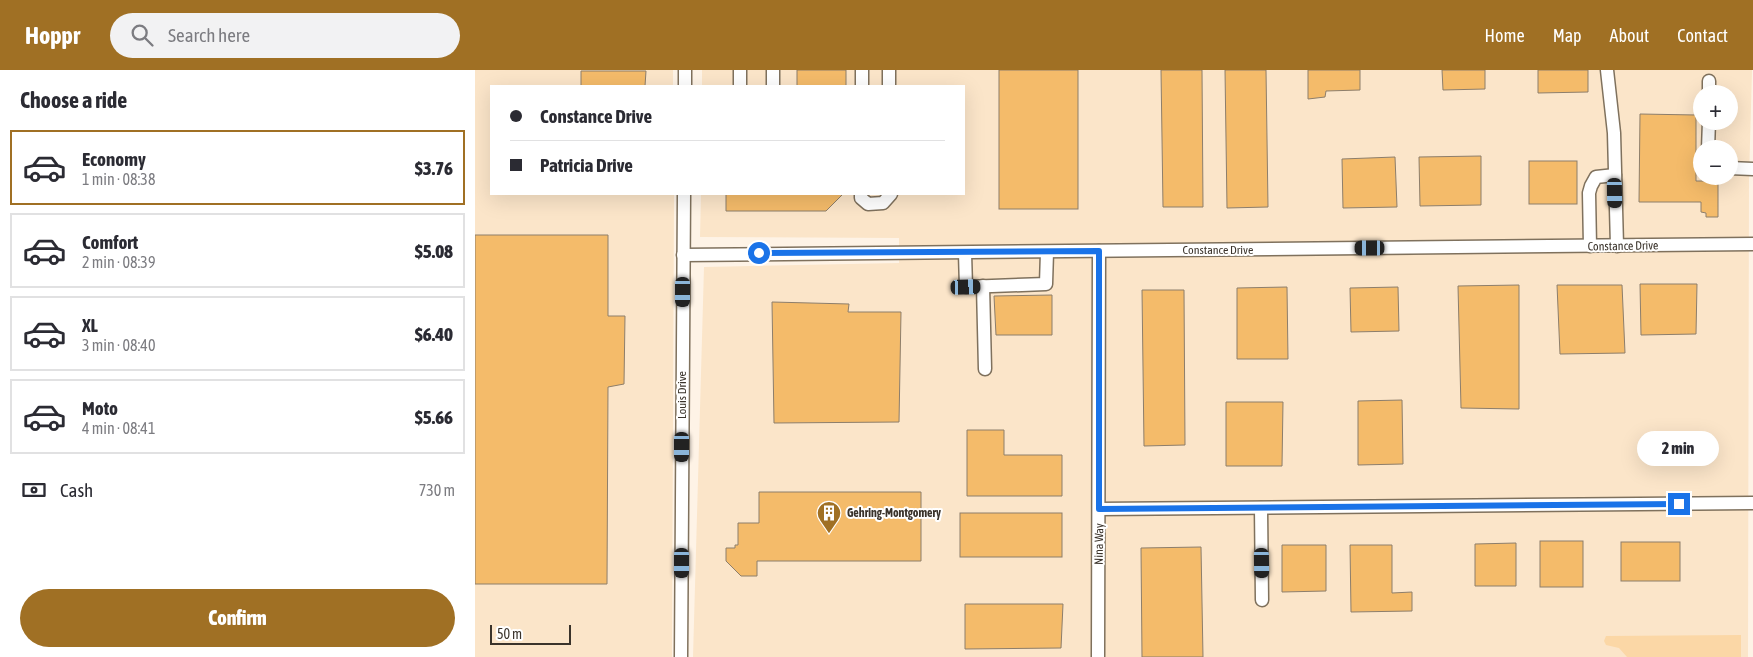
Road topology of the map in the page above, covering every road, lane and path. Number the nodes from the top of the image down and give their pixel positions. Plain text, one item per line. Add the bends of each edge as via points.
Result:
1 (685, 70) edge
2 (740, 70) edge
3 (773, 70) edge
4 (862, 70) edge
5 (889, 70) edge
6 (1607, 70) edge
7 (685, 85) edge
8 (740, 85) edge
9 (773, 85) edge
10 (862, 85) edge
11 (889, 85) edge
12 (1738, 168) edge
13 (1753, 169) edge
14 (1615, 175) junction
15 (684, 195) edge
16 (861, 195) edge
17 (890, 195) edge
18 (1753, 244) edge
19 (1590, 246) junction
20 (1617, 246) junction
21 (1099, 251) junction
22 (1047, 252) junction
23 (965, 253) junction
24 (683, 255) junction
25 (983, 286) junction
26 (985, 368) dead end
27 (1753, 503) edge
28 (1261, 508) junction
29 (1099, 509) junction
30 (1262, 600) dead end
31 (681, 657) edge
32 (1098, 657) edge

1 - 7 street
2 - 8 street
3 - 9 street
4 - 10 street
5 - 11 street
6 - 14 street
12 - 13 street
14 - 19 street via 1596,177 1591,186
14 - 20 street
15 - 24 street, Louis Drive
16 - 17 street via 867,204 883,204
18 - 20 street, Constance Drive
19 - 20 street, Constance Drive
19 - 21 street, Constance Drive
21 - 22 street, Constance Drive
21 - 29 street, Nina Way
22 - 23 street, Constance Drive
22 - 25 street via 1046,284
23 - 24 street, Constance Drive
23 - 25 street via 966,287
24 - 31 street, Louis Drive
25 - 26 street
27 - 28 street
28 - 29 street
28 - 30 street
29 - 32 street, Nina Way

